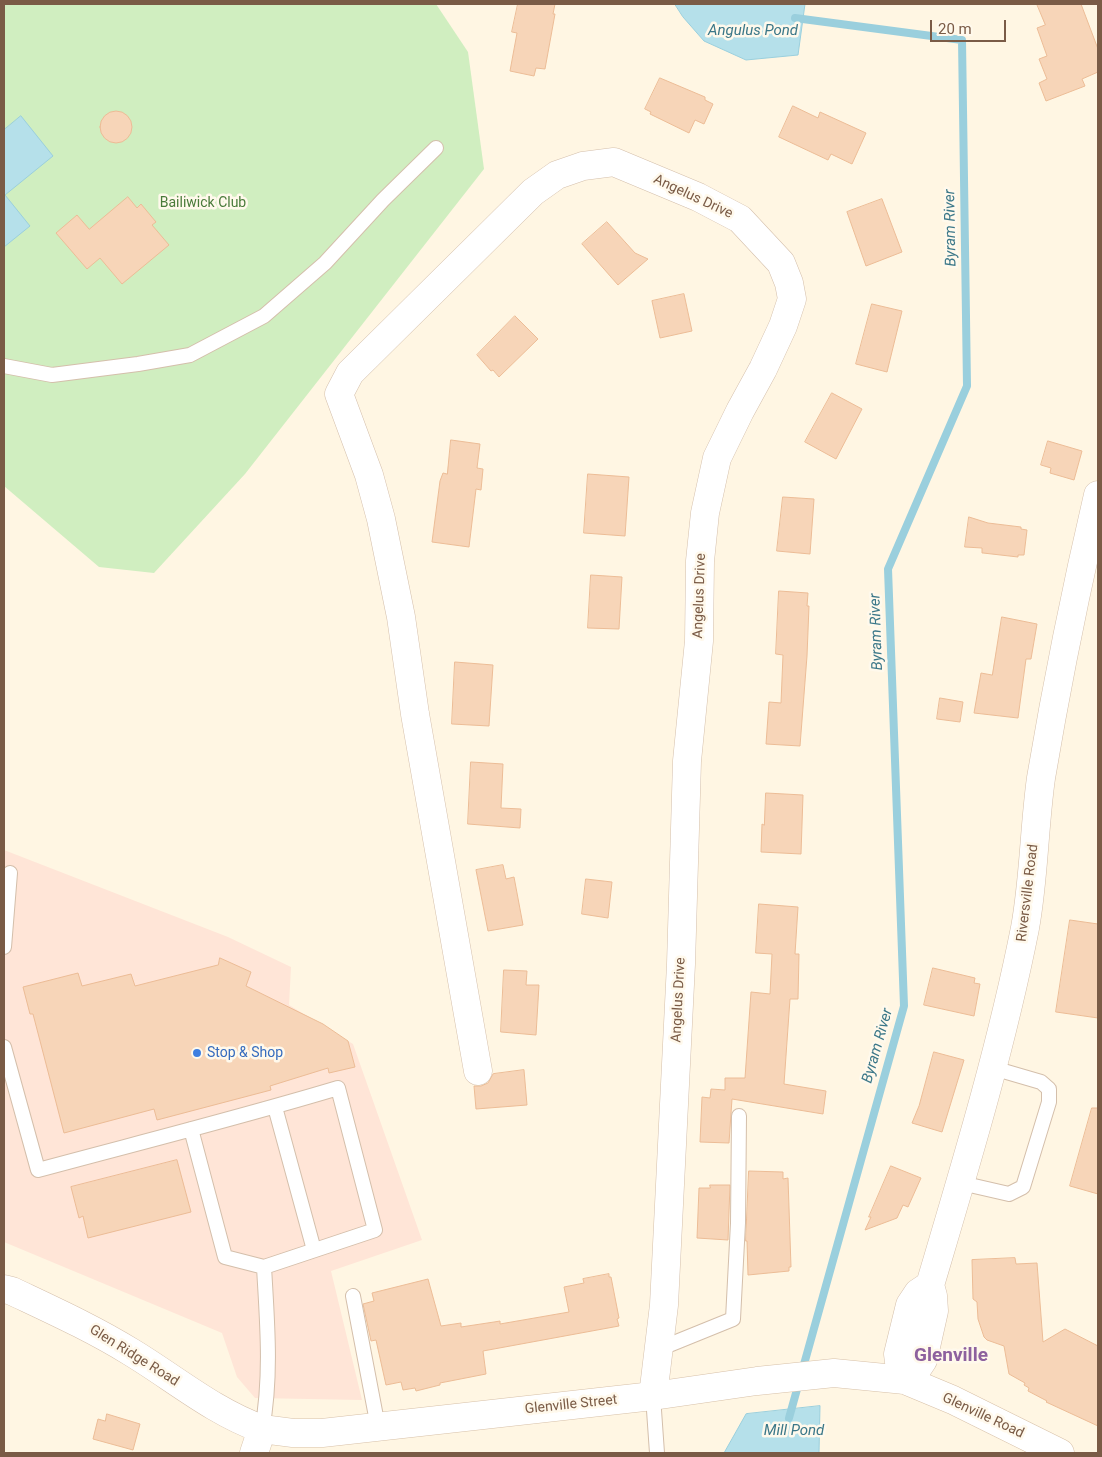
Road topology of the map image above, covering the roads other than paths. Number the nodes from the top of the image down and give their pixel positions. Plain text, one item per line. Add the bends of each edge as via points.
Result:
1 (436, 148) dead end
2 (4, 366) edge
3 (1098, 495) edge
4 (10, 873) dead end
5 (4, 947) edge
6 (4, 1048) edge
7 (993, 1068) junction
8 (478, 1070) dead end
9 (275, 1107) junction
10 (738, 1116) dead end
11 (191, 1129) junction
12 (960, 1183) junction
13 (314, 1250) junction
14 (264, 1267) junction
15 (4, 1289) edge
16 (353, 1296) dead end
17 (659, 1350) junction
18 (906, 1380) junction
19 (653, 1396) junction
20 (378, 1427) junction
21 (258, 1441) edge
22 (657, 1453) edge
23 (1060, 1453) edge

1 - 2 lane via 325,262 264,316 190,355 52,375
3 - 7 street, Riversville Road via 1041,780 1025,925
4 - 5 lane
6 - 11 lane via 38,1170
7 - 12 street, Riversville Road
7 - 12 lane via 1041,1082 1049,1089 1049,1102 1023,1187 1009,1194
8 - 17 street, Angelus Drive via 401,617 381,519 369,475 339,394 350,373 533,192 557,175 583,166 614,162 698,197 740,219 781,263 792,299 763,370 718,458 705,513 700,561 699,641 687,761 680,993
9 - 11 lane
9 - 13 lane
9 - 13 lane via 338,1088 374,1230
10 - 17 lane via 738,1223 733,1319
11 - 14 lane via 225,1256
12 - 18 street, Riversville Road via 930,1285 918,1293 910,1305 898,1354 900,1370
13 - 14 lane
14 - 21 lane via 268,1328 267,1396
15 - 21 street, Glen Ridge Road via 78,1321 130,1352 221,1410
16 - 20 lane
17 - 19 street, Angelus Drive
18 - 19 street, Glenville Street via 834,1373
18 - 23 street, Glenville Road
19 - 20 street, Glenville Street
19 - 22 lane
20 - 21 street, Glenville Street via 322,1434 293,1433

